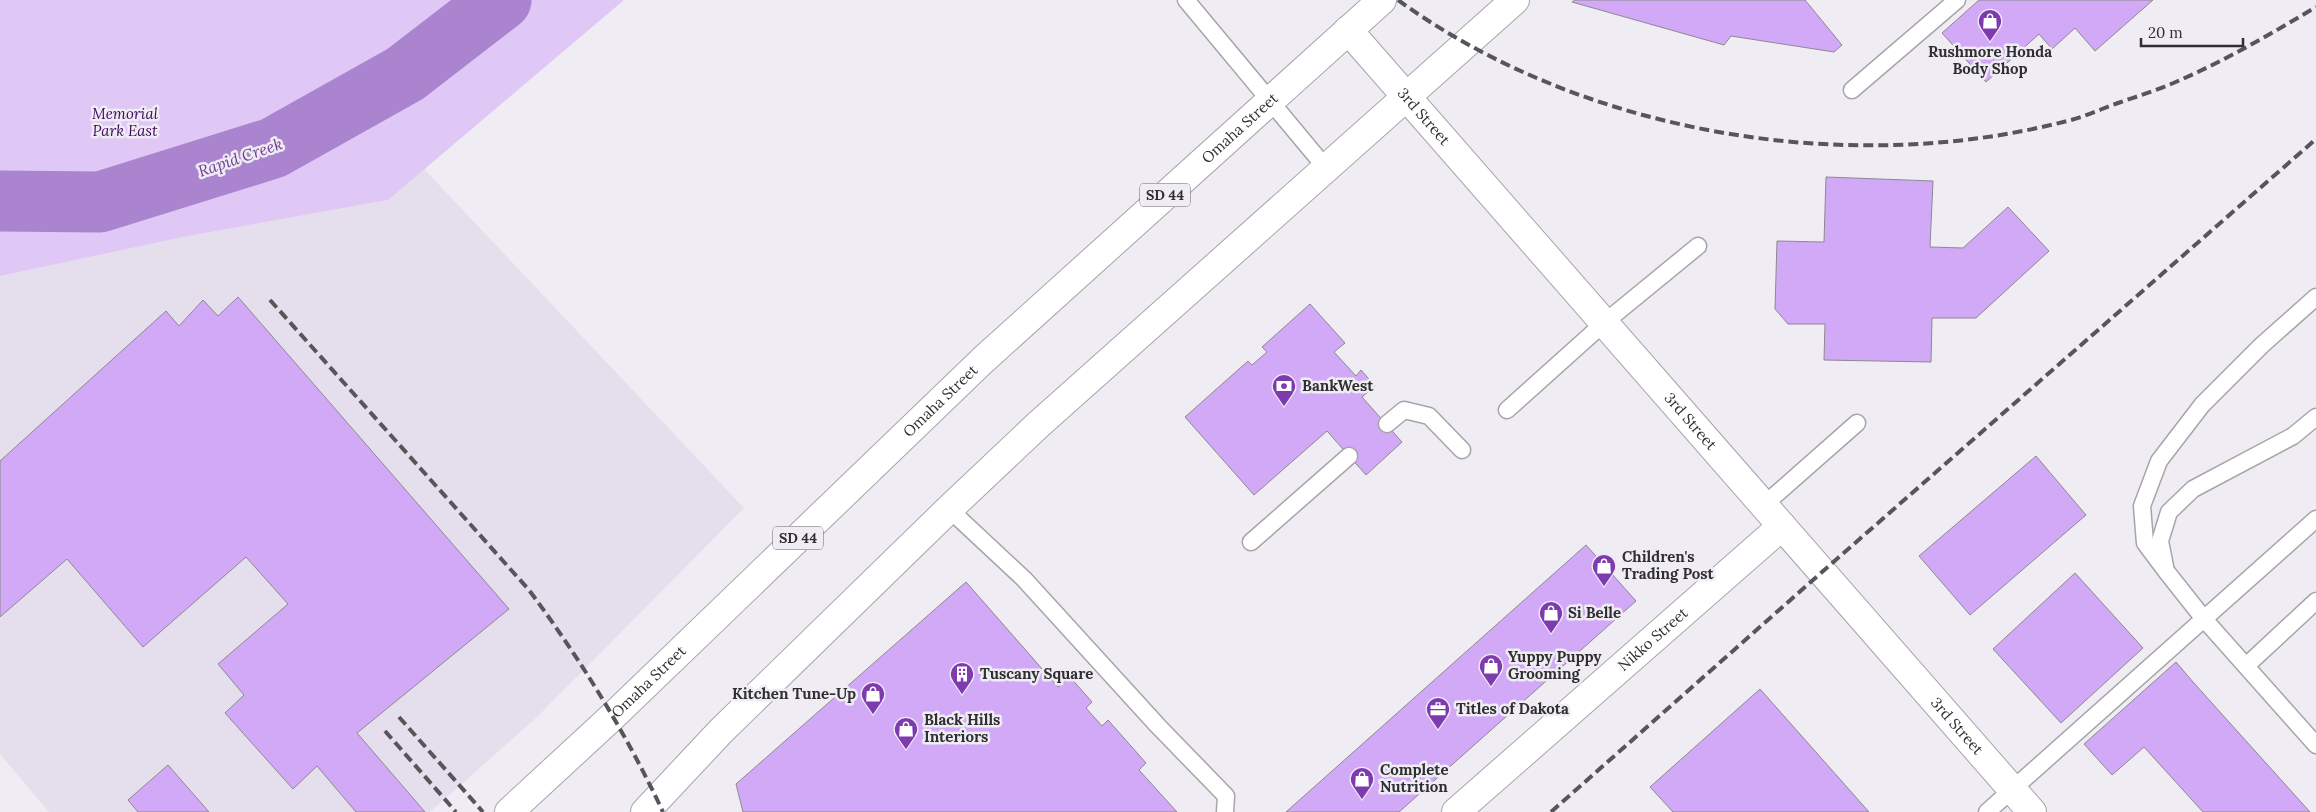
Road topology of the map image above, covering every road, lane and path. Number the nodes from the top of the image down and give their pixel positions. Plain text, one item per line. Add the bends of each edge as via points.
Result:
1 (1186, 0) edge
2 (1382, 0) edge
3 (1515, 0) edge
4 (1957, 0) edge
5 (1348, 30) junction
6 (1852, 90) dead end
7 (1406, 96) junction
8 (1270, 100) junction
9 (1326, 168) junction
10 (1698, 246) dead end
11 (2316, 297) edge
12 (1604, 322) junction
13 (1506, 410) dead end
14 (2316, 417) edge
15 (1857, 423) dead end
16 (1387, 424) dead end
17 (1462, 450) dead end
18 (1349, 456) dead end
19 (1764, 505) junction
20 (949, 509) junction
21 (2316, 519) edge
22 (1782, 526) junction
23 (1251, 542) dead end
24 (2166, 571) junction
25 (2316, 601) edge
26 (2204, 619) junction
27 (2246, 666) junction
28 (2316, 745) edge
29 (2013, 789) junction
30 (509, 812) edge
31 (645, 812) edge
32 (1225, 812) edge
33 (1456, 812) edge
34 (1987, 812) edge
35 (2032, 812) edge

1 - 8 lane
2 - 5 main road, Omaha Street / SD 44
3 - 7 main road
4 - 6 lane
5 - 7 main road, 3rd Street
5 - 8 main road, Omaha Street / SD 44
7 - 9 main road
7 - 12 main road, 3rd Street
8 - 9 lane
8 - 30 main road, Omaha Street / SD 44 via 983,360
9 - 20 main road
10 - 12 lane
11 - 24 lane via 2262,345 2202,406 2159,461 2142,506 2145,543
12 - 13 lane
12 - 19 main road, 3rd Street
14 - 24 lane via 2293,436 2193,489 2170,512 2160,541
15 - 19 lane
16 - 17 lane via 1404,410 1429,416
18 - 23 lane
19 - 22 main road, 3rd Street
20 - 31 main road via 721,731
20 - 32 lane via 1024,579 1226,796
21 - 26 lane
22 - 29 main road, 3rd Street
22 - 33 main road, Nikko Street
24 - 26 lane
25 - 27 lane
26 - 27 lane
26 - 29 lane
27 - 28 lane
29 - 34 lane
29 - 35 main road, 3rd Street

